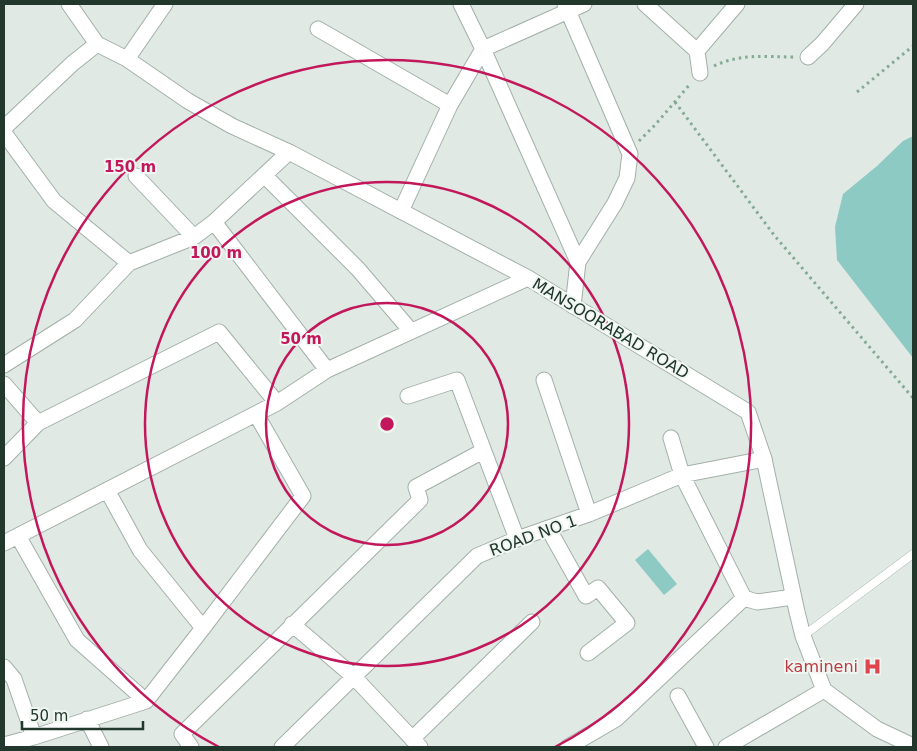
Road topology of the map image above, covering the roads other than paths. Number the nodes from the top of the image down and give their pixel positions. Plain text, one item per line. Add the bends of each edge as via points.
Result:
1 (69, 4) edge
2 (165, 4) edge
3 (461, 4) edge
4 (584, 4) edge
5 (645, 4) edge
6 (737, 4) edge
7 (856, 4) edge
8 (566, 8) edge
9 (318, 29) dead end
10 (96, 44) junction
11 (483, 49) junction
12 (697, 51) junction
13 (808, 57) dead end
14 (127, 59) junction
15 (700, 73) dead end
16 (450, 105) junction
17 (4, 128) edge
18 (4, 133) edge
19 (289, 152) junction
20 (264, 175) junction
21 (136, 176) dead end
22 (401, 211) junction
23 (214, 222) junction
24 (194, 238) junction
25 (578, 262) junction
26 (129, 263) junction
27 (528, 278) junction
28 (573, 306) junction
29 (411, 331) junction
30 (5, 361) edge
31 (327, 370) junction
32 (544, 380) dead end
33 (4, 384) edge
34 (408, 396) dead end
35 (277, 403) junction
36 (256, 414) junction
37 (38, 423) junction
38 (671, 438) dead end
39 (483, 451) junction
40 (4, 458) edge
41 (764, 459) junction
42 (682, 475) junction
43 (107, 490) junction
44 (589, 514) junction
45 (548, 528) junction
46 (18, 536) junction
47 (517, 539) junction
48 (4, 543) edge
49 (913, 554) edge
50 (794, 597) junction
51 (744, 598) junction
52 (532, 622) dead end
53 (292, 624) junction
54 (203, 628) junction
55 (803, 636) junction
56 (588, 653) dead end
57 (4, 667) edge
58 (353, 676) junction
59 (824, 690) junction
60 (678, 696) dead end
61 (146, 701) junction
62 (87, 720) junction
63 (34, 737) junction
64 (416, 743) edge
65 (4, 745) edge
66 (913, 746) edge
67 (101, 747) edge
68 (190, 747) edge
69 (282, 747) edge
70 (568, 747) edge
71 (706, 747) edge
72 (726, 747) edge

1 - 10 street
2 - 14 street
3 - 11 street
4 - 8 street
5 - 12 street
6 - 12 street
7 - 13 street
8 - 11 street
8 - 25 street via 630,154 627,178
9 - 16 street
10 - 14 street, MANSOORABAD ROAD
10 - 17 street
11 - 16 street
11 - 25 street
12 - 15 street
14 - 19 street, MANSOORABAD ROAD via 217,118
16 - 22 street
18 - 26 street via 54,201
19 - 20 street
19 - 22 street, MANSOORABAD ROAD
20 - 23 street
20 - 29 street via 358,269
21 - 24 street
22 - 27 street, MANSOORABAD ROAD
23 - 24 street
23 - 31 street
24 - 26 street
25 - 28 street
26 - 30 street via 75,320
27 - 28 street, MANSOORABAD ROAD
27 - 29 street
28 - 41 street, MANSOORABAD ROAD via 748,412
29 - 31 street
31 - 35 street
32 - 44 street
33 - 37 street
34 - 39 street via 457,380
35 - 36 street
35 - 37 street via 219,332
36 - 43 street
36 - 54 street via 303,496
37 - 40 street
38 - 42 street
39 - 47 street
39 - 53 street via 416,487 420,500
41 - 42 street, ROAD NO 1
41 - 50 street, MANSOORABAD ROAD
42 - 44 street, ROAD NO 1
42 - 51 street
43 - 46 street
43 - 54 street via 140,550
44 - 45 street, ROAD NO 1
45 - 47 street, ROAD NO 1
45 - 56 street via 586,596 598,588 627,623
46 - 48 street
46 - 61 street via 77,640
47 - 58 street, ROAD NO 1 via 477,556
49 - 55 lane
50 - 51 street via 757,602
50 - 55 street, MANSOORABAD ROAD
51 - 70 street via 616,719
52 - 64 street
53 - 58 street
53 - 68 street via 182,734
54 - 61 street
55 - 59 street, MANSOORABAD ROAD
57 - 63 street via 14,679
58 - 64 street
58 - 69 street, ROAD NO 1
59 - 66 street via 877,729
59 - 72 street
60 - 71 street
61 - 62 street
62 - 63 street
62 - 67 street
63 - 65 street

